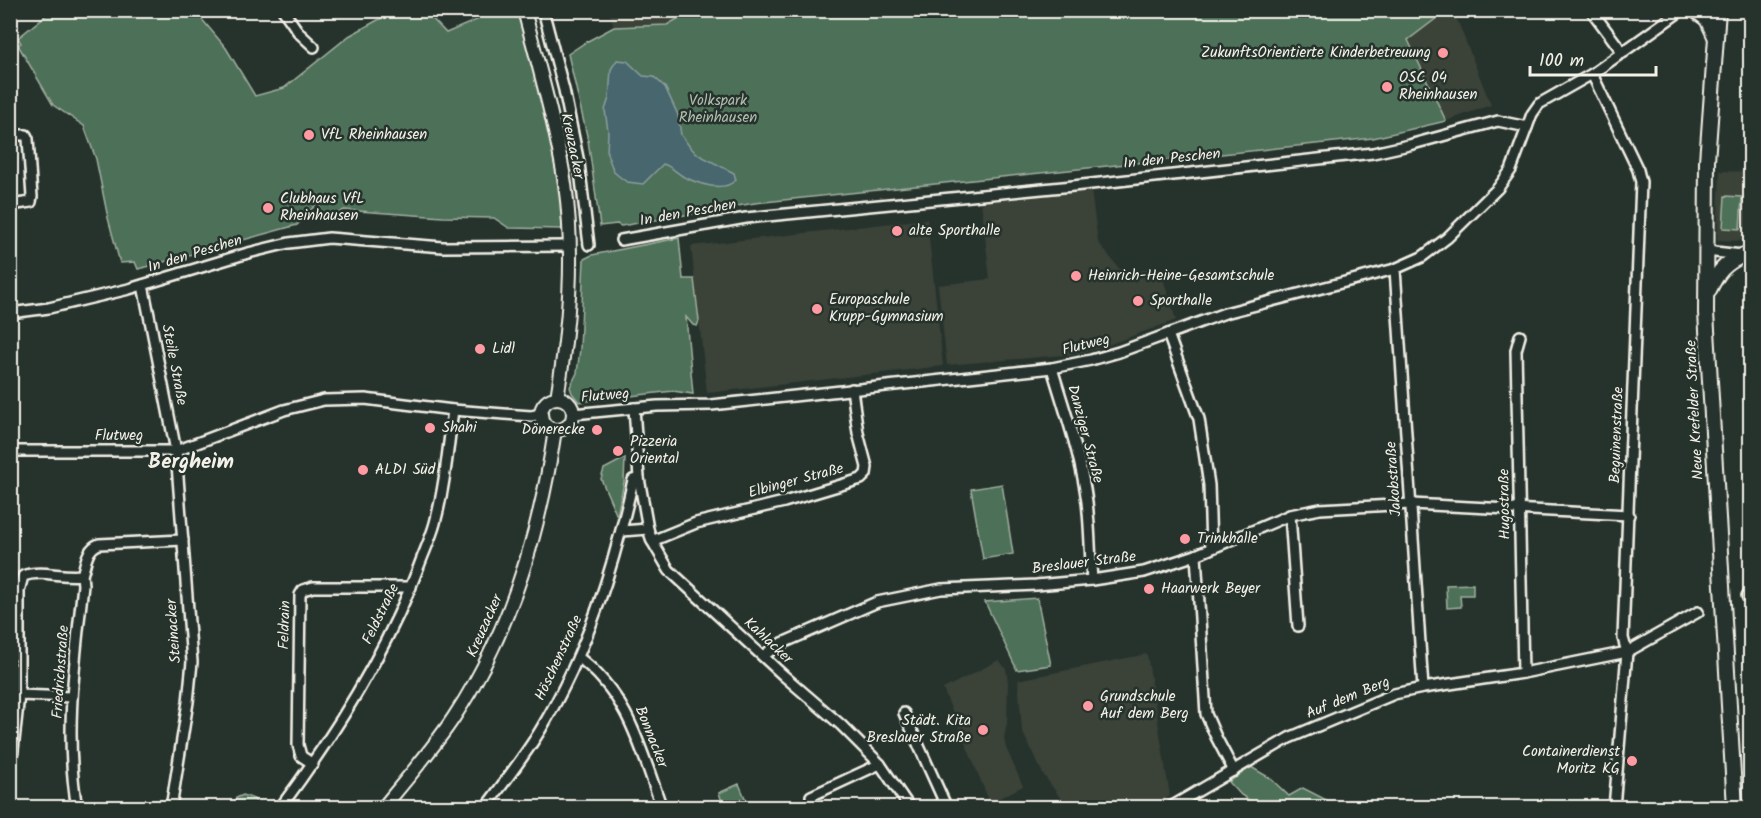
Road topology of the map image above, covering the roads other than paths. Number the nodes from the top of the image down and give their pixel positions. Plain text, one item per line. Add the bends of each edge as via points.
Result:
1 (283, 10) edge
2 (525, 10) edge
3 (543, 10) edge
4 (1591, 10) edge
5 (1682, 10) edge
6 (1695, 10) edge
7 (1718, 10) edge
8 (1715, 37) junction
9 (314, 47) dead end
10 (1623, 53) junction
11 (1592, 74) junction
12 (1527, 127) junction
13 (10, 135) edge
14 (10, 206) edge
15 (621, 240) dead end
16 (589, 245) dead end
17 (570, 246) junction
18 (1706, 251) junction
19 (1747, 256) edge
20 (1395, 269) junction
21 (143, 285) junction
22 (1706, 296) junction
23 (10, 313) edge
24 (1168, 334) junction
25 (1520, 336) dead end
26 (1052, 368) junction
27 (852, 389) junction
28 (557, 398) junction
29 (634, 408) junction
30 (453, 410) junction
31 (541, 414) junction
32 (573, 414) junction
33 (555, 430) junction
34 (10, 451) edge
35 (176, 451) junction
36 (639, 478) junction
37 (1411, 504) junction
38 (1520, 509) junction
39 (1290, 515) junction
40 (1629, 515) junction
41 (648, 529) junction
42 (622, 531) junction
43 (183, 540) junction
44 (652, 541) junction
45 (1211, 548) junction
46 (1196, 555) junction
47 (82, 575) junction
48 (1092, 580) junction
49 (411, 587) junction
50 (1698, 612) dead end
51 (1298, 626) dead end
52 (1627, 652) junction
53 (764, 656) junction
54 (578, 657) junction
55 (1523, 673) junction
56 (1423, 688) junction
57 (19, 695) junction
58 (71, 697) junction
59 (904, 713) dead end
60 (313, 764) junction
61 (879, 764) junction
62 (1234, 771) junction
63 (10, 778) edge
64 (811, 796) dead end
65 (77, 807) edge
66 (171, 807) edge
67 (280, 807) edge
68 (383, 807) edge
69 (485, 807) edge
70 (662, 807) edge
71 (910, 807) edge
72 (947, 807) edge
73 (1169, 807) edge
74 (1614, 807) edge
75 (1735, 807) edge

1 - 9 street
2 - 17 street, Kreuzacker via 560,157
3 - 16 street via 579,162
4 - 10 street
5 - 10 street
6 - 8 main road via 1707,19
7 - 8 main road, Neue Krefelder Straße
8 - 18 main road, Neue Krefelder Straße
10 - 11 street
11 - 12 street via 1539,104
11 - 40 street, Beguinenstraße via 1641,182
12 - 15 street, In den Peschen via 1498,121 1373,153 746,218
12 - 20 street, Flutweg via 1514,164 1498,188 1447,238 1422,257
13 - 14 street via 22,134 28,139 32,197 27,204
17 - 21 street, In den Peschen via 443,247 329,238 248,253
17 - 28 street, Kreuzacker via 568,319
18 - 19 street
18 - 22 main road, Neue Krefelder Straße
19 - 22 main road via 1723,266
20 - 24 street, Flutweg via 1225,313
20 - 37 street, Jakobstraße
21 - 23 street, In den Peschen via 49,308
21 - 35 street, Steile Straße
22 - 75 main road, Neue Krefelder Straße
24 - 26 street, Flutweg via 1109,355
24 - 45 street via 1199,419 1209,485
25 - 38 street, Hugostraße via 1516,350
26 - 27 street, Flutweg
26 - 48 street, Danziger Straße via 1087,502
27 - 29 street, Flutweg via 711,405
27 - 44 street, Elbinger Straße via 867,467 861,479 696,523
28 - 31 street via 546,402
28 - 32 street via 569,403
29 - 32 street, Flutweg
29 - 36 street, Kahlacker
30 - 31 street, Flutweg
30 - 35 street, Flutweg via 365,399 324,400 284,410
30 - 49 street, Feldstraße via 435,525
31 - 33 street via 546,426
32 - 33 street via 570,424
33 - 68 street, Kreuzacker via 534,536 497,640 454,717
34 - 35 street, Flutweg
35 - 43 street, Steinacker
36 - 41 street, Kahlacker
36 - 42 street, Kahlacker via 633,480
37 - 38 street, Breslauer Straße
37 - 39 street, Breslauer Straße via 1320,509
37 - 56 street, Jakobstraße
38 - 40 street, Breslauer Straße
38 - 55 street, Hugostraße
39 - 45 street, Breslauer Straße
39 - 51 street
40 - 52 street, Beguinenstraße via 1623,638
41 - 42 street
41 - 44 street, Kahlacker
42 - 54 street, Höschenstraße
43 - 47 street, Friedrichstraße via 92,546
43 - 66 street, Steinacker via 192,662
44 - 53 street, Kahlacker via 669,570
45 - 46 street, Breslauer Straße
46 - 48 street, Breslauer Straße via 1144,572
46 - 62 street via 1206,714
47 - 57 street via 23,576 19,591
47 - 58 street, Friedrichstraße
48 - 53 street, Breslauer Straße via 951,588 877,602 778,645
49 - 60 street, Feldstraße via 348,710
49 - 60 street, Feldrain via 313,587 300,595 298,745 301,756
50 - 52 street, Auf dem Berg
52 - 55 street, Auf dem Berg
52 - 74 street, Beguinenstraße
53 - 61 street, Kahlacker
54 - 69 street, Höschenstraße via 541,730
54 - 70 street, Bonnacker via 606,682 626,710
55 - 56 street, Auf dem Berg
56 - 62 street, Auf dem Berg via 1394,694 1289,738
57 - 58 street
57 - 63 street
58 - 65 street, Friedrichstraße
59 - 72 street
60 - 67 street, Feldstraße
61 - 64 street
61 - 71 street, Kahlacker
62 - 73 street, Auf dem Berg

